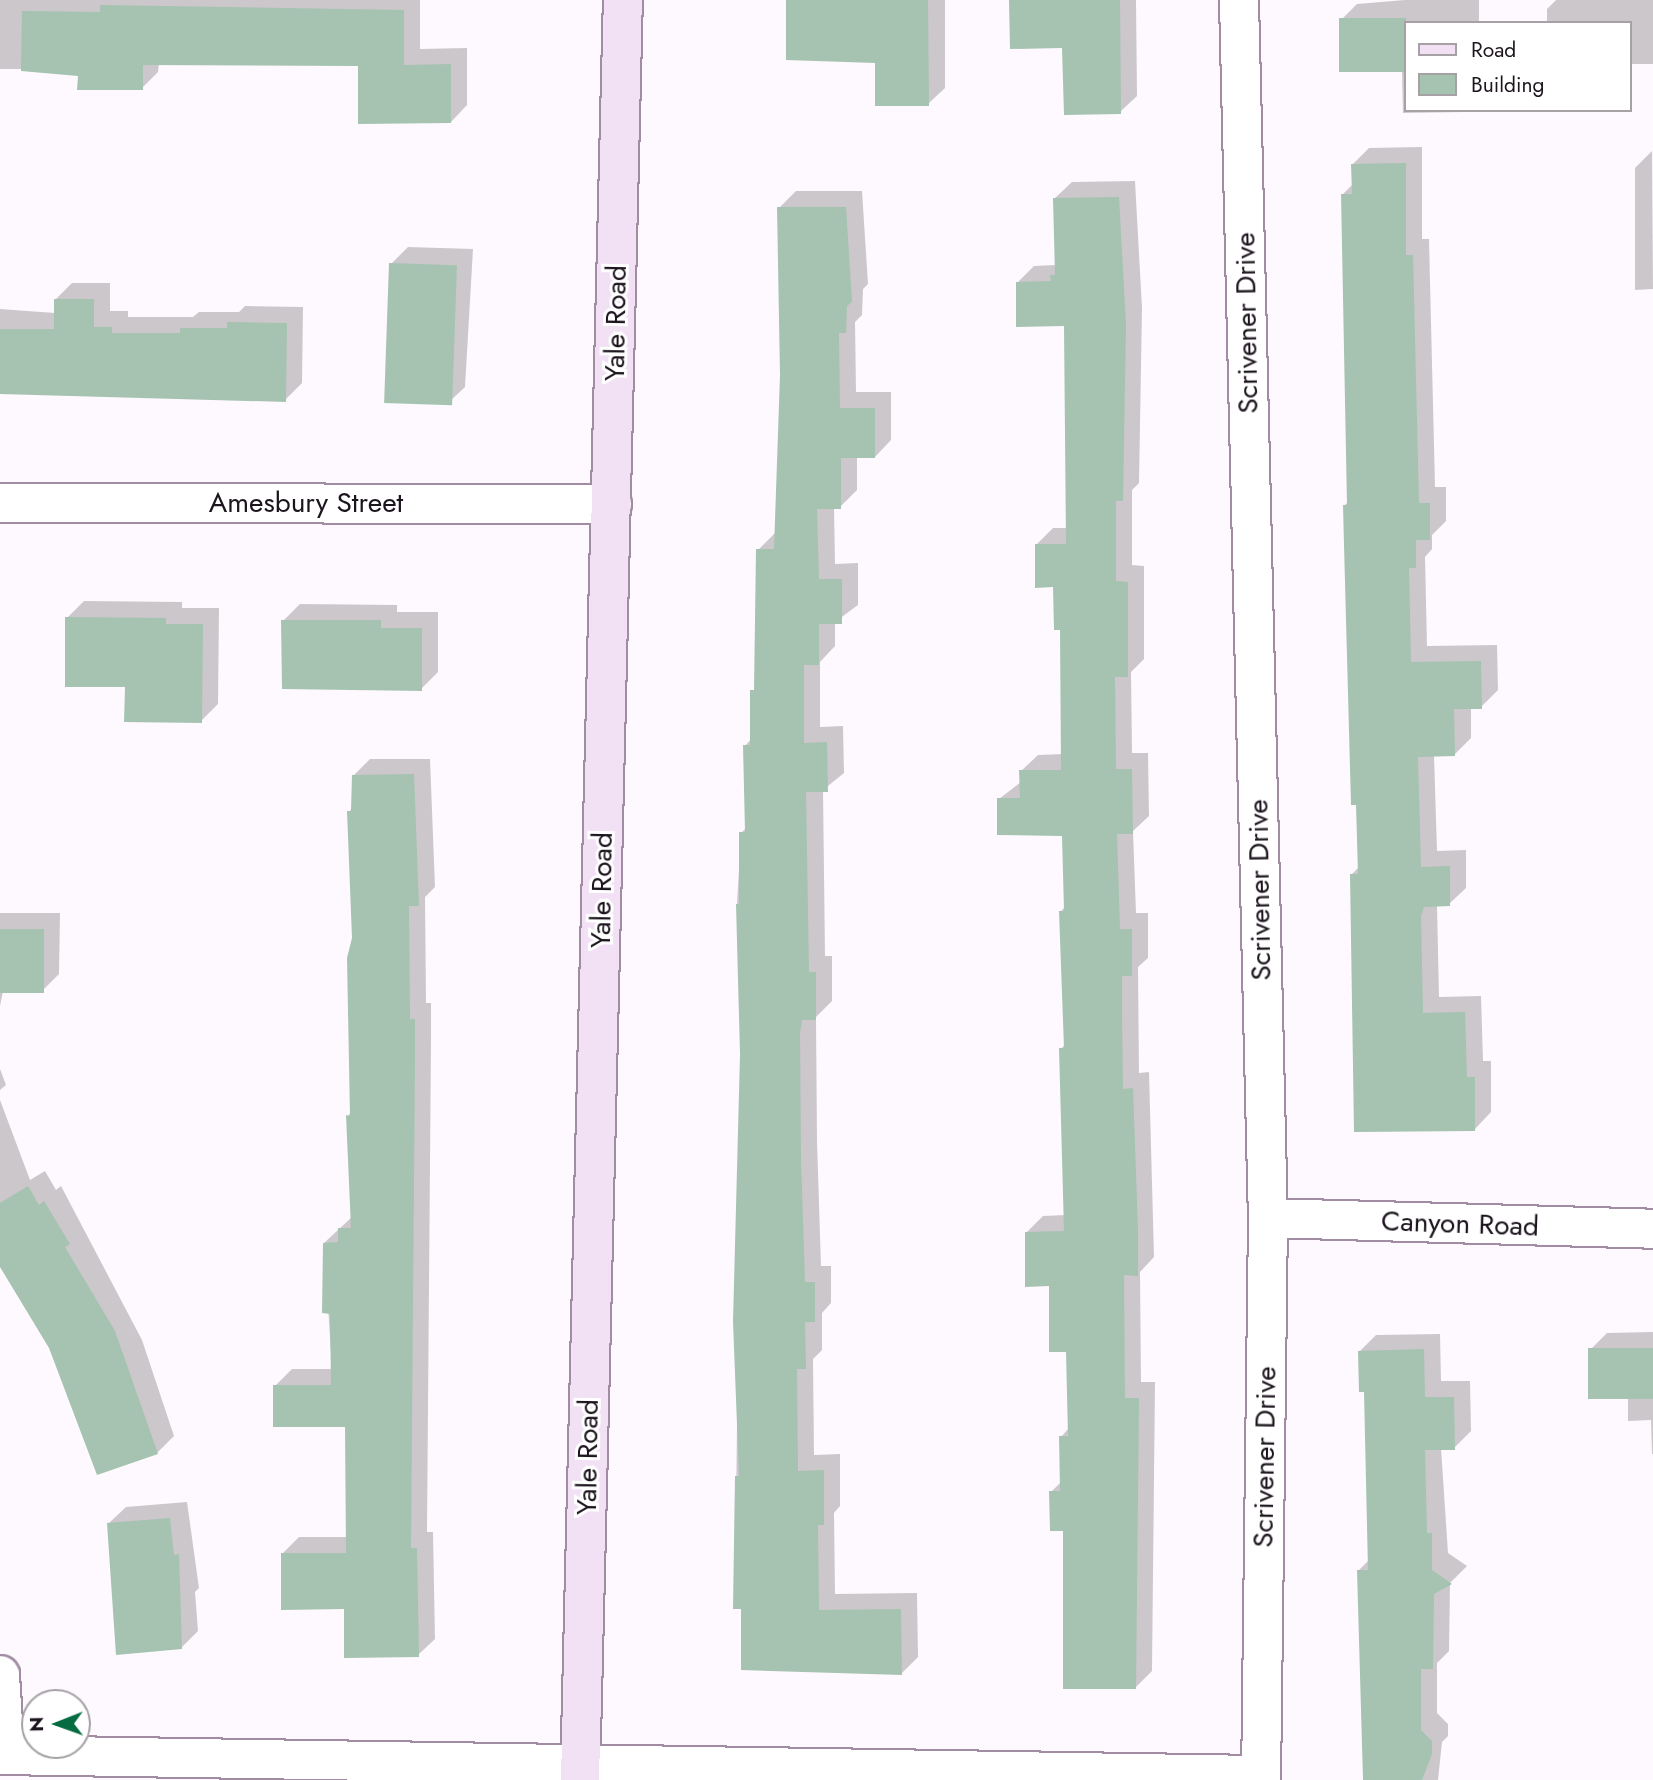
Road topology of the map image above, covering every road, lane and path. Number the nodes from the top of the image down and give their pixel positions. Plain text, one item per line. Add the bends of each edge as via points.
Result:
1 (623, 0) edge
2 (1239, 0) edge
3 (0, 503) edge
4 (612, 504) junction
5 (1268, 1219) junction
6 (1653, 1229) edge
7 (0, 1675) edge
8 (3, 1755) edge
9 (580, 1771) edge
10 (1261, 1778) edge

1 - 4 main road, Yale Road
2 - 5 street, Scrivener Drive
3 - 4 street, Amesbury Street
4 - 9 main road, Yale Road
5 - 6 street, Canyon Road
5 - 10 street, Scrivener Drive
7 - 8 street
8 - 9 street
9 - 10 street

